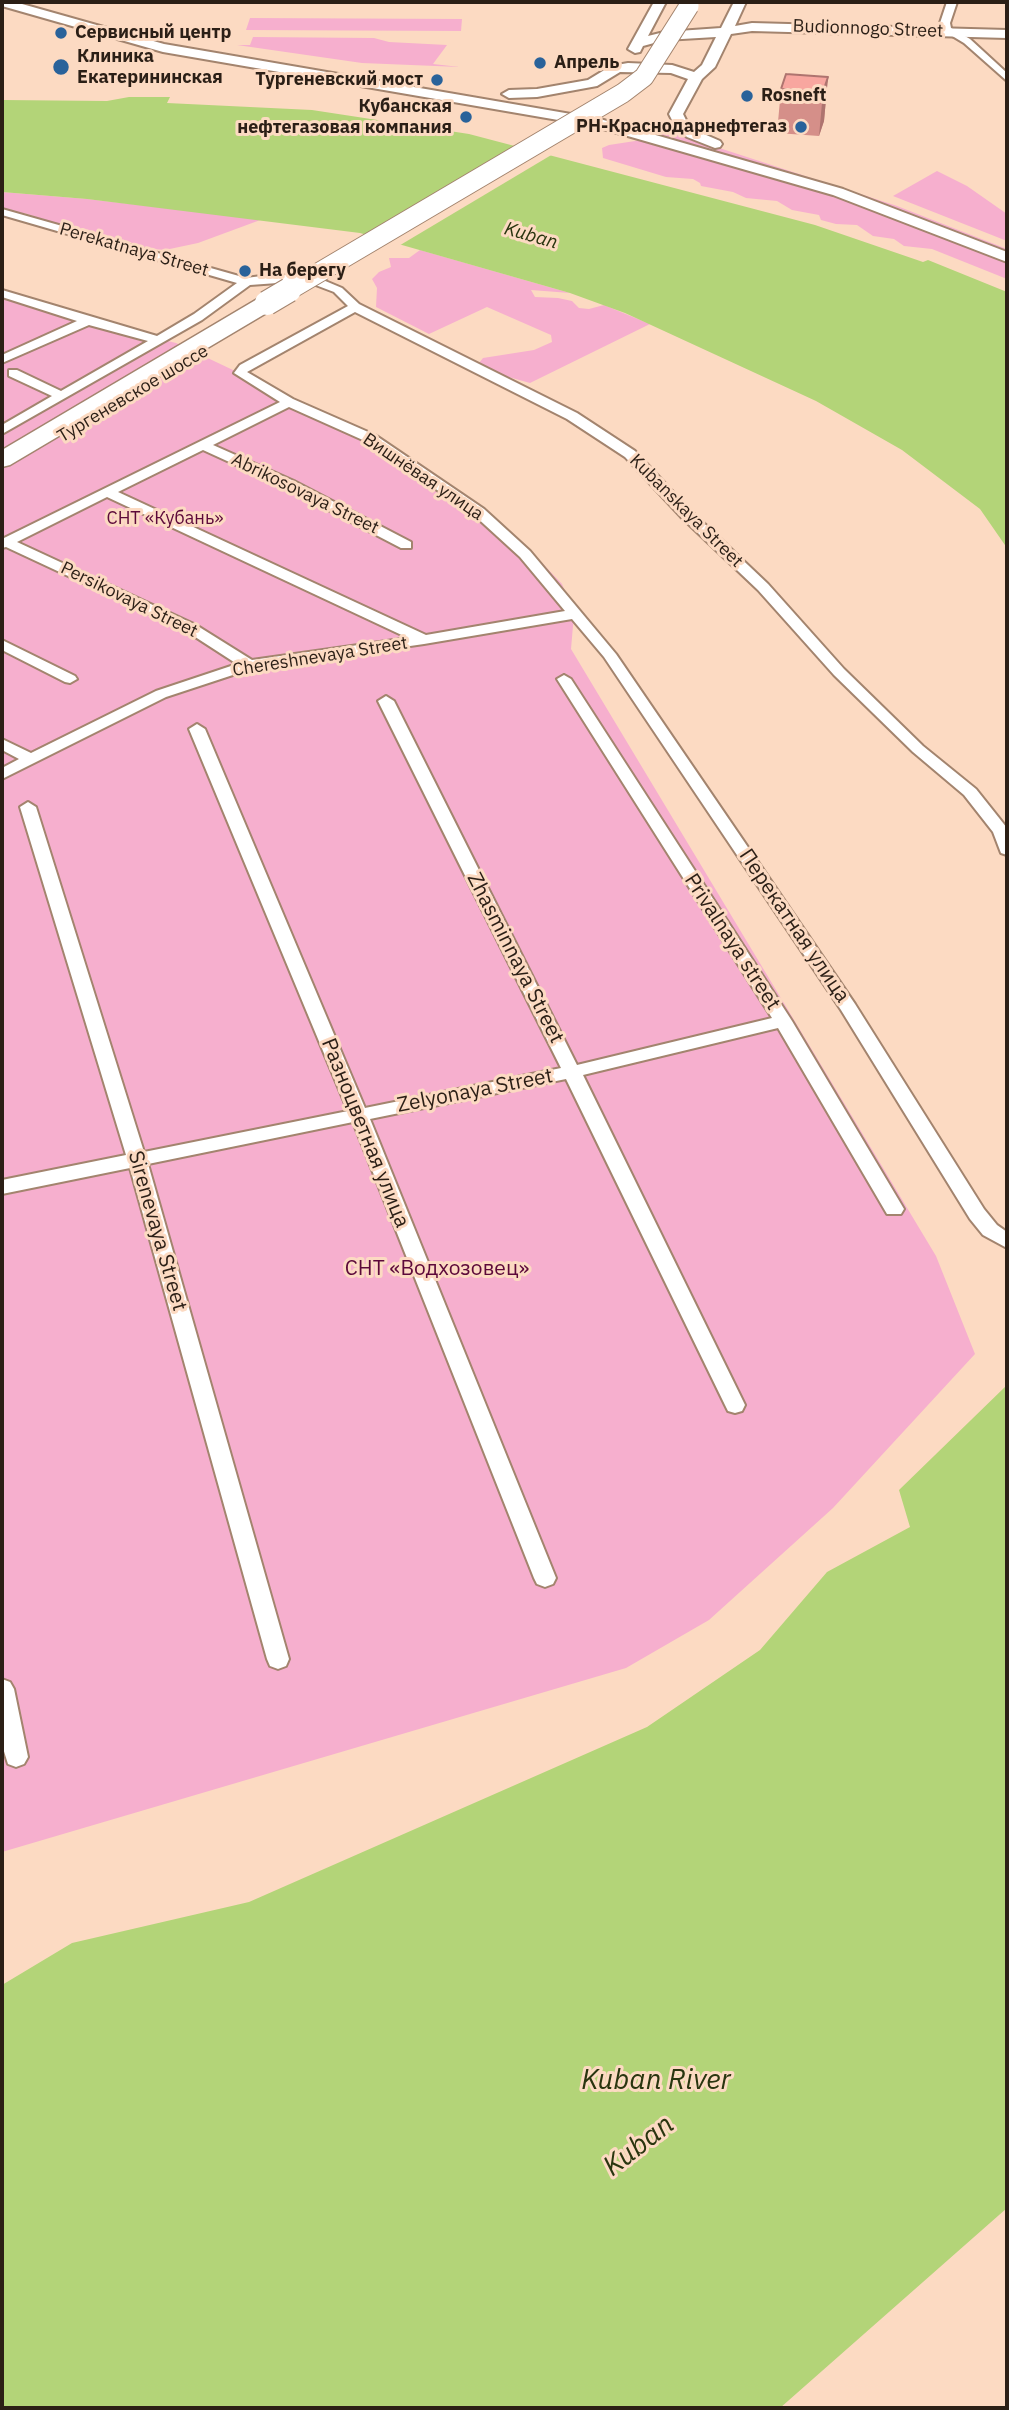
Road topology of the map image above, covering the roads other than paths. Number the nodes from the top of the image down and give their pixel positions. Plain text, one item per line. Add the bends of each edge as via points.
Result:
1 (2, 2) edge
2 (33, 2) edge
3 (951, 2) edge
4 (691, 3) edge
5 (738, 6) edge
6 (658, 7) edge
7 (780, 26) junction
8 (728, 30) junction
9 (952, 32) junction
10 (1007, 34) edge
11 (683, 35) junction
12 (640, 43) junction
13 (711, 45) junction
14 (658, 67) junction
15 (995, 68) junction
16 (616, 69) junction
17 (1007, 69) edge
18 (696, 76) junction
19 (1007, 78) edge
20 (592, 83) junction
21 (676, 114) junction
22 (589, 121) junction
23 (2, 212) edge
24 (1007, 245) edge
25 (1007, 257) edge
26 (246, 282) junction
27 (2, 293) edge
28 (263, 306) junction
29 (355, 307) junction
30 (88, 321) junction
31 (156, 339) junction
32 (2, 359) edge
33 (13, 373) dead end
34 (60, 395) junction
35 (289, 402) junction
36 (2, 430) edge
37 (203, 445) junction
38 (2, 460) edge
39 (2, 472) edge
40 (107, 492) junction
41 (4, 543) edge
42 (406, 545) dead end
43 (573, 613) junction
44 (424, 640) junction
45 (2, 643) edge
46 (249, 665) junction
47 (70, 679) dead end
48 (564, 679) dead end
49 (386, 701) dead end
50 (197, 729) dead end
51 (2, 744) edge
52 (28, 758) junction
53 (2, 774) edge
54 (28, 807) dead end
55 (1007, 850) edge
56 (783, 1021) junction
57 (572, 1072) junction
58 (358, 1113) junction
59 (137, 1159) junction
60 (2, 1187) edge
61 (894, 1209) dead end
62 (1007, 1241) edge
63 (735, 1405) dead end
64 (545, 1578) dead end
65 (278, 1659) dead end
66 (2, 1689) edge
67 (16, 1756) dead end

1 - 22 main road via 163,48
2 - 20 main road via 210,50 487,92 537,93
3 - 9 street via 945,23
4 - 28 highway, Тургеневское шоссе, bridge via 644,77 592,113
5 - 7 main road via 753,22
5 - 8 main road
6 - 11 main road via 656,28
6 - 12 main road
7 - 8 main road, Budionnogo Street
7 - 9 main road, Budionnogo Street
8 - 11 main road, Budionnogo Street
8 - 13 main road
9 - 10 main road, Budionnogo Street
9 - 15 street
11 - 12 main road, Budionnogo Street
11 - 13 main road
12 - 16 main road
13 - 14 main road via 689,66
13 - 18 main road via 708,67
14 - 16 main road
14 - 18 main road
15 - 17 street
15 - 19 street
16 - 20 main road
18 - 21 main road
20 - 22 main road via 573,103 575,111
21 - 22 main road via 655,123
21 - 24 main road via 682,126 707,141 897,202
22 - 25 main road via 838,192
23 - 26 street, Perekatnaya Street
26 - 29 street, Kubanskaya Street via 307,277 338,290
26 - 31 street via 198,317
27 - 30 street
28 - 38 highway, Тургеневское шоссе
28 - 39 highway, Тургеневское шоссе via 249,324
29 - 35 street, Вишнёвая улица via 240,373
29 - 55 street, Kubanskaya Street via 572,416 630,454 763,587 839,672 970,792 1001,831
30 - 31 street
30 - 32 street
31 - 34 street
33 - 34 street
34 - 36 street
35 - 37 street
35 - 43 street, Вишнёвая улица via 370,438 479,512 525,554
37 - 40 street
37 - 42 street, Abrikosovaya Street
40 - 41 street
40 - 44 street
41 - 46 street, Persikovaya Street via 191,628
43 - 44 street, Chereshnevaya Street
43 - 62 street, Перекатная улица via 617,665 849,1008 977,1214
44 - 46 street, Chereshnevaya Street
45 - 47 street
46 - 52 street, Chereshnevaya Street via 161,694
48 - 56 street, Privalnaya street
49 - 57 street, Zhasminnaya Street
50 - 58 street, Разноцветная улица
51 - 52 street
52 - 53 street, Chereshnevaya Street
54 - 59 street, Sirenevaya Street
56 - 57 street, Zelyonaya Street
56 - 61 street, Privalnaya street
57 - 58 street, Zelyonaya Street
57 - 63 street, Zhasminnaya Street
58 - 59 street, Zelyonaya Street
58 - 64 street, Разноцветная улица
59 - 60 street, Zelyonaya Street
59 - 65 street, Sirenevaya Street
66 - 67 street

